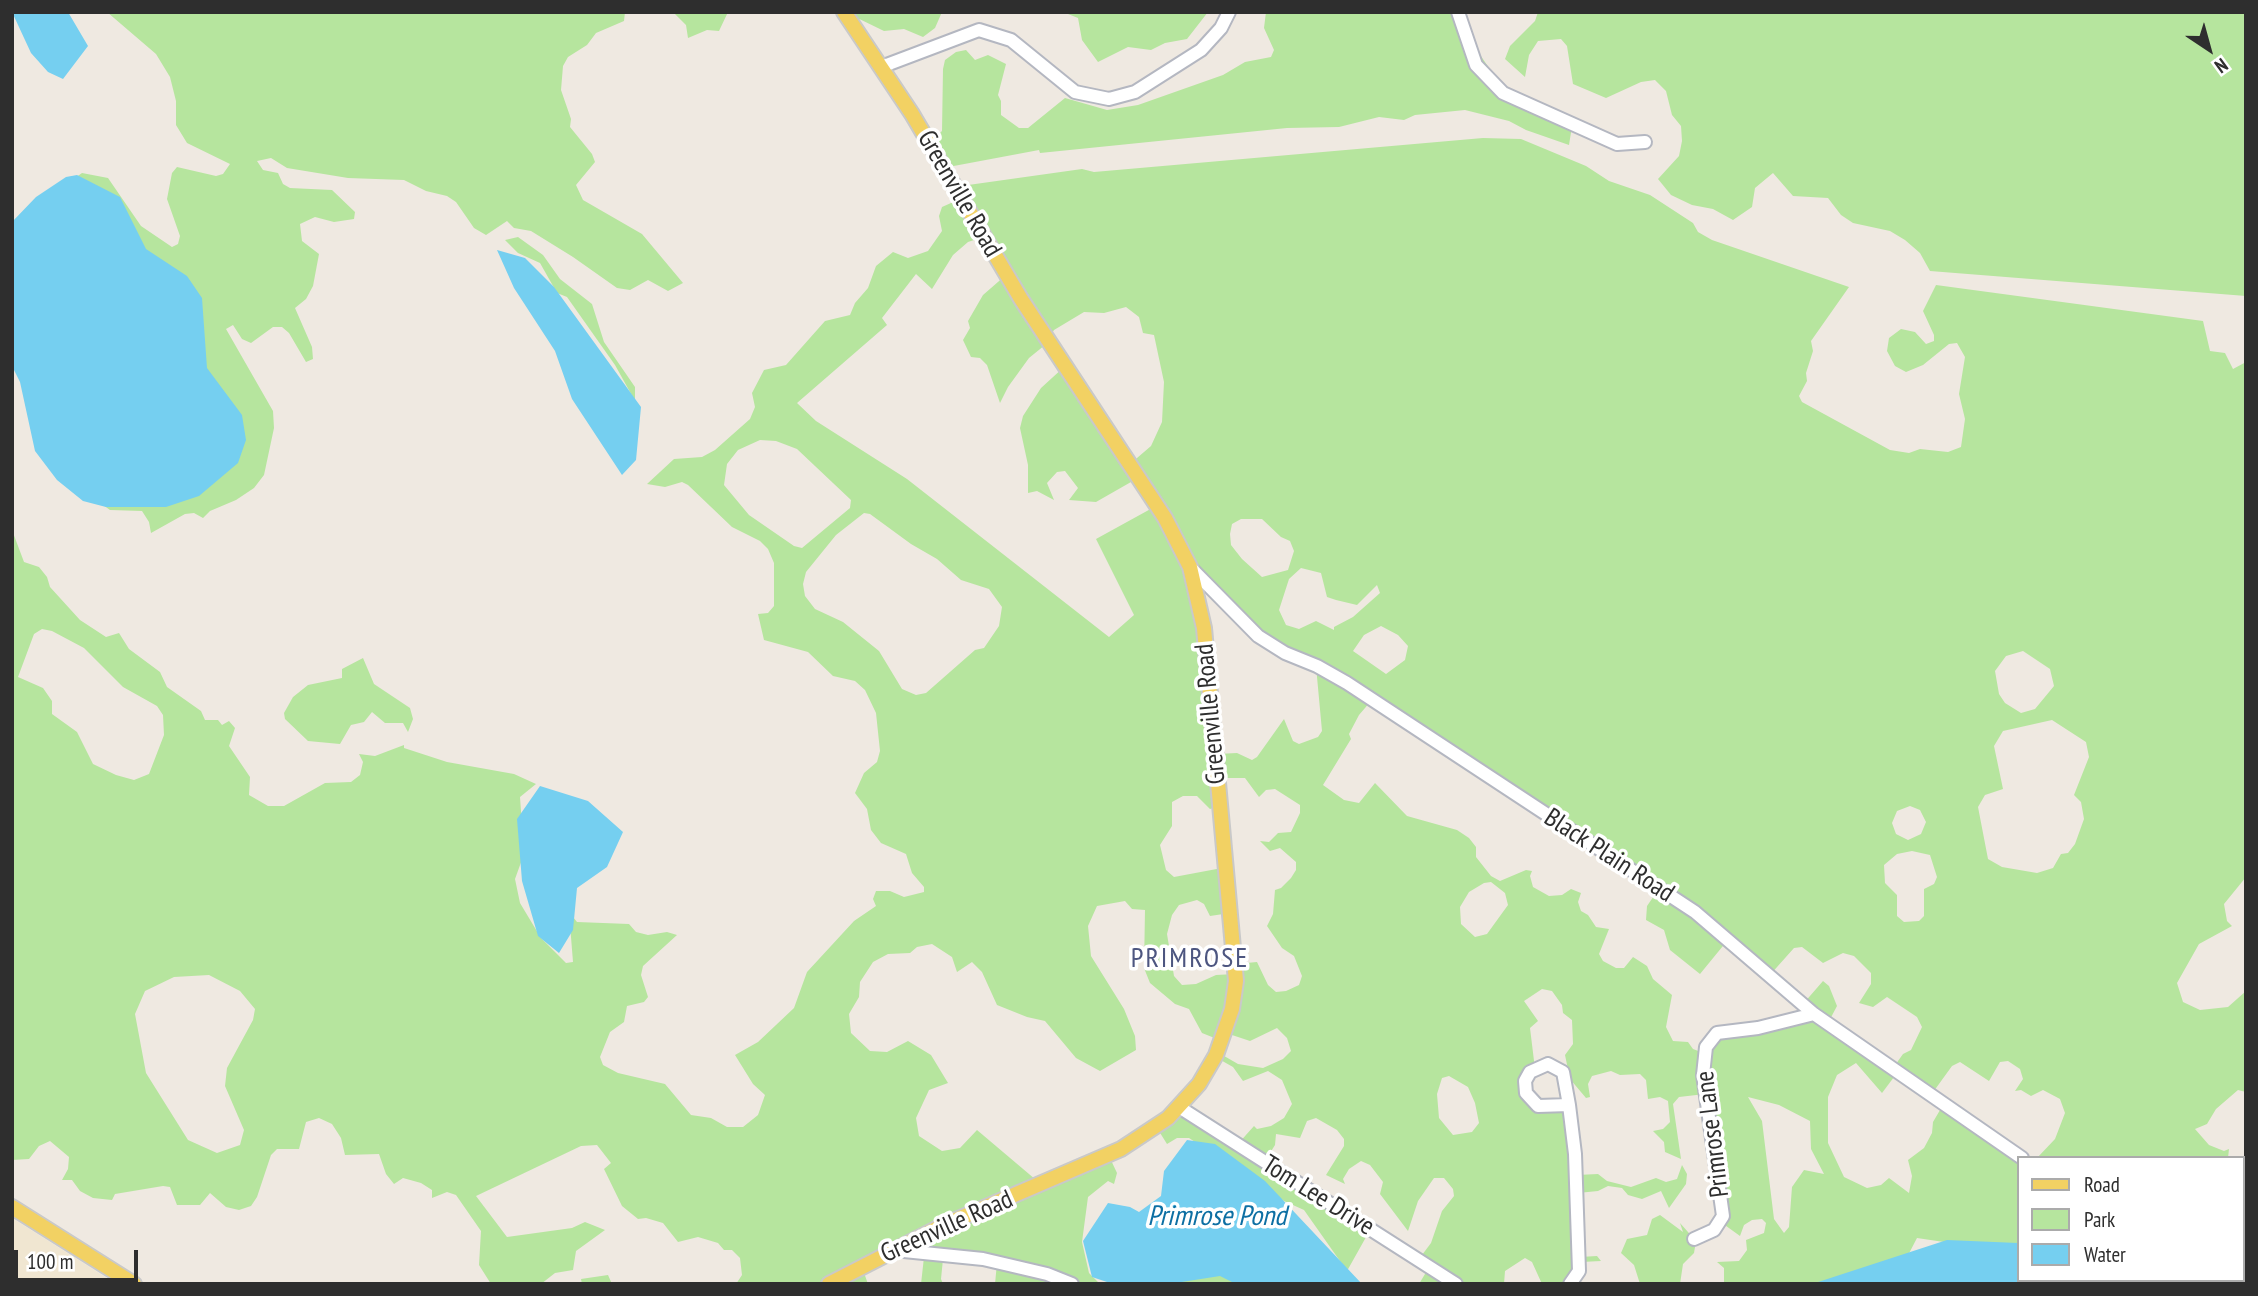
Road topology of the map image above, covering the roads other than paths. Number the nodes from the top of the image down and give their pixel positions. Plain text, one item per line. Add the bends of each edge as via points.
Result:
1 (844, 12) edge
2 (1229, 12) edge
3 (1458, 12) edge
4 (881, 67) junction
5 (1645, 142) dead end
6 (1189, 567) junction
7 (1814, 1014) junction
8 (1569, 1105) dead end
9 (1179, 1107) junction
10 (2019, 1156) edge
11 (12, 1207) edge
12 (1694, 1240) dead end
13 (894, 1250) junction
14 (134, 1284) edge
15 (829, 1284) edge
16 (1072, 1284) edge
17 (1456, 1284) edge
18 (1570, 1284) edge

1 - 4 main road, Greenville Road
2 - 4 street via 1201,50 1135,92 1110,99 1075,92 1011,40 979,30
3 - 5 street via 1476,65 1503,93 1617,144
4 - 6 main road, Greenville Road via 1021,299 1165,519
6 - 7 street, Black Plain Road via 1258,636 1347,683 1696,912
6 - 9 main road, Greenville Road via 1204,628 1236,981 1216,1055
7 - 10 street, Black Plain Road
7 - 12 street, Primrose Lane via 1717,1033 1706,1047 1703,1075 1723,1216 1714,1230
8 - 18 street via 1579,1271
9 - 13 main road, Greenville Road via 1121,1149
9 - 17 street, Tom Lee Drive
11 - 14 main road
13 - 15 main road, Greenville Road
13 - 16 street via 982,1259

